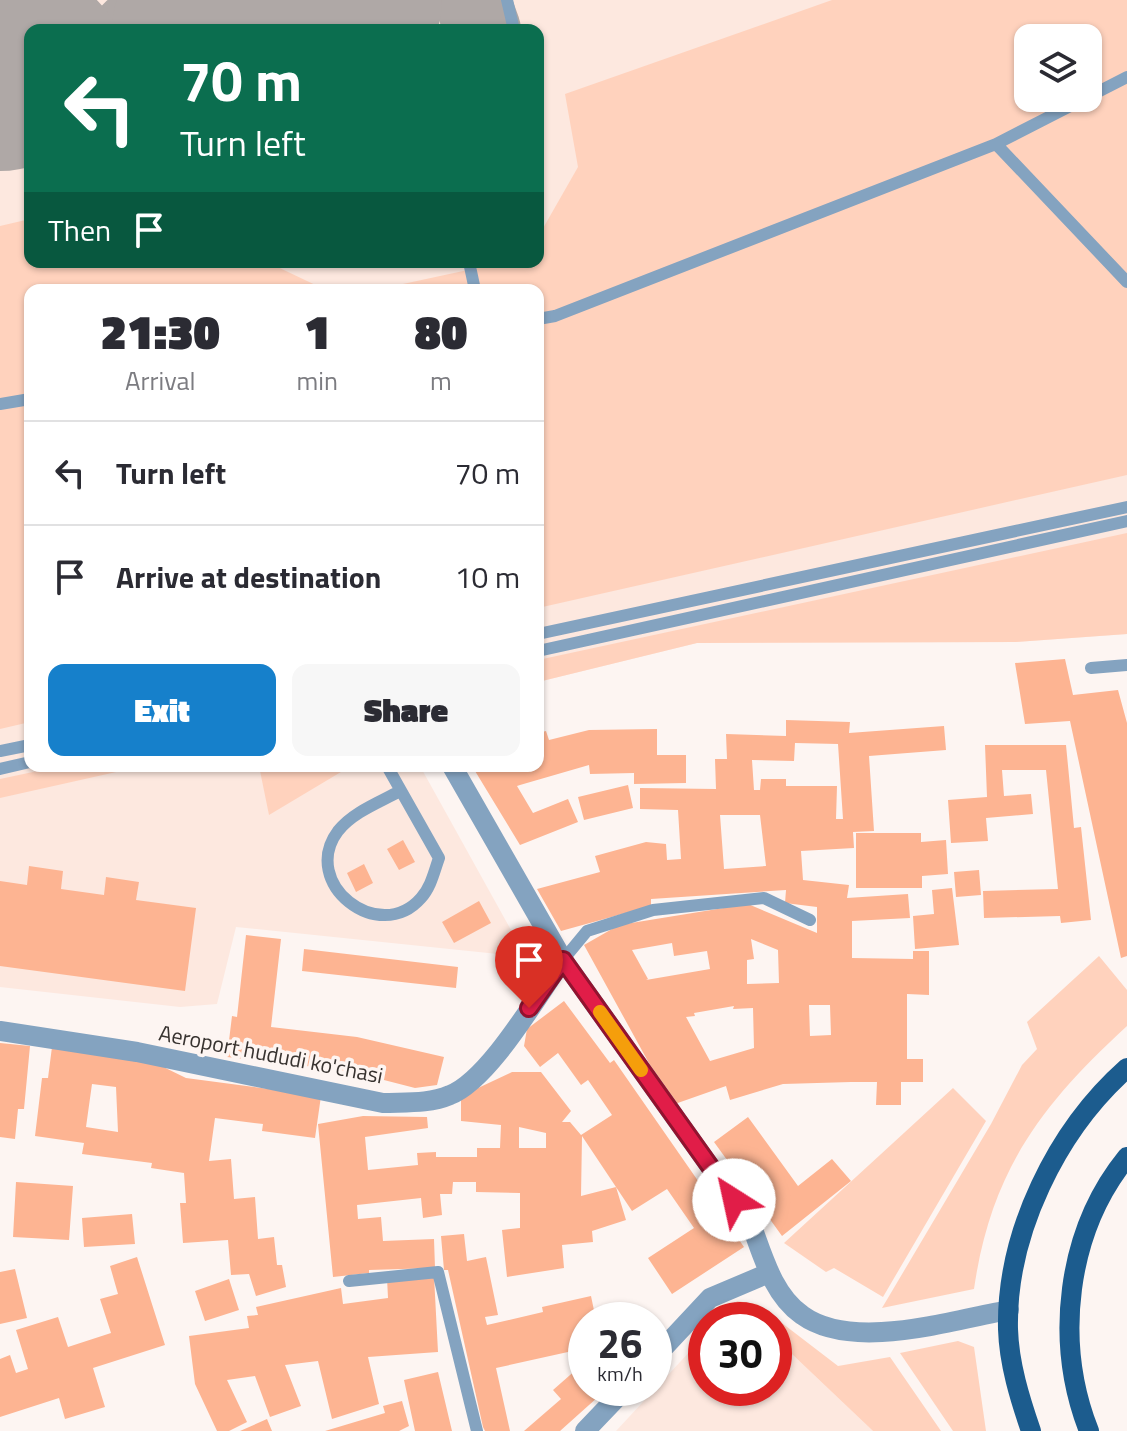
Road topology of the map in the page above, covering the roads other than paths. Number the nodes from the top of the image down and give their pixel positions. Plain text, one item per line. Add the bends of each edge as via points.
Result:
1 (507, 0) edge
2 (513, 24) edge
3 (1127, 77) edge
4 (1102, 90) edge
5 (1058, 112) edge
6 (996, 144) junction
7 (1127, 282) edge
8 (544, 317) edge
9 (24, 400) edge
10 (0, 404) edge
11 (1127, 507) edge
12 (1127, 521) edge
13 (544, 633) edge
14 (544, 650) edge
15 (1127, 665) edge
16 (1091, 668) dead end
17 (24, 746) edge
18 (0, 751) edge
19 (24, 763) edge
20 (0, 769) edge
21 (390, 772) edge
22 (455, 772) edge
23 (400, 791) junction
24 (810, 920) dead end
25 (563, 960) junction
26 (0, 1031) edge
27 (1127, 1068) edge
28 (1127, 1157) edge
29 (769, 1273) junction
30 (349, 1281) dead end
31 (1009, 1310) junction
32 (672, 1339) edge
33 (609, 1406) edge
34 (477, 1431) edge
35 (585, 1431) edge
36 (1031, 1431) edge
37 (1089, 1431) edge

1 - 2 lane
3 - 4 lane
5 - 6 lane
6 - 7 lane
6 - 8 lane
9 - 10 lane
11 - 13 lane
12 - 14 lane
15 - 16 lane
17 - 18 lane
19 - 20 lane
21 - 23 lane
22 - 25 street
23 - 23 lane via 439,858 429,887 415,904 390,915 363,912 333,885 331,844 355,816
24 - 25 lane via 764,898 653,910 587,931
25 - 26 street, Aeroport hududi ko'chasi via 478,1079 451,1095 422,1102 383,1103 137,1052
25 - 29 street via 751,1224
27 - 31 main road via 1084,1112 1051,1165 1024,1235
28 - 37 main road via 1094,1213 1071,1291 1069,1347
29 - 31 street via 800,1314 842,1330 878,1333
29 - 32 street via 710,1298
30 - 34 lane via 438,1272
31 - 36 main road via 1014,1373
33 - 35 street

